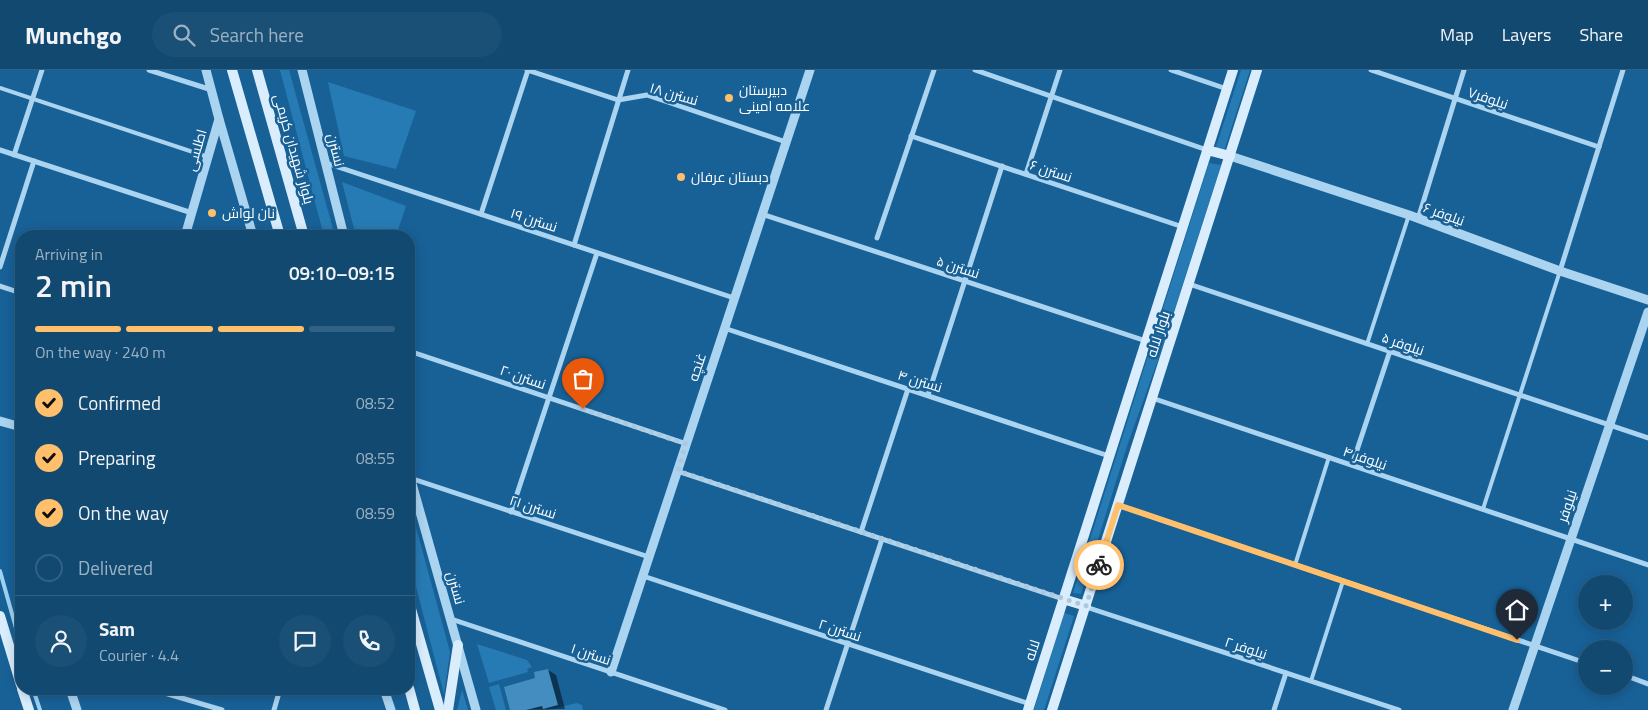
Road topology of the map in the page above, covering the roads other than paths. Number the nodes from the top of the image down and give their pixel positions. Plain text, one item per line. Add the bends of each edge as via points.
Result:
1 (42, 70) edge
2 (148, 70) edge
3 (206, 70) edge
4 (232, 70) edge
5 (257, 70) edge
6 (302, 70) edge
7 (528, 70) edge
8 (628, 70) edge
9 (810, 70) edge
10 (934, 70) edge
11 (975, 70) edge
12 (1060, 70) edge
13 (1171, 70) edge
14 (1233, 70) edge
15 (1258, 70) edge
16 (1371, 70) edge
17 (1464, 70) edge
18 (1623, 70) edge
19 (0, 88) edge
20 (1227, 88) junction
21 (212, 90) junction
22 (1052, 96) junction
23 (1455, 98) junction
24 (32, 99) junction
25 (618, 100) junction
26 (219, 119) junction
27 (912, 136) junction
28 (786, 142) junction
29 (1599, 147) junction
30 (0, 150) edge
31 (1207, 150) junction
32 (14, 155) junction
33 (1230, 156) junction
34 (208, 157) junction
35 (34, 161) junction
36 (326, 163) junction
37 (1002, 166) junction
38 (1026, 174) junction
39 (192, 213) junction
40 (481, 214) junction
41 (762, 214) junction
42 (1409, 216) junction
43 (1418, 219) junction
44 (1183, 226) junction
45 (187, 230) edge
46 (251, 230) edge
47 (278, 230) edge
48 (302, 230) edge
49 (343, 230) edge
50 (877, 238) dead end
51 (574, 245) junction
52 (596, 253) junction
53 (0, 267) edge
54 (1560, 271) junction
55 (965, 281) junction
56 (1189, 284) junction
57 (0, 286) edge
58 (15, 291) edge
59 (734, 298) junction
60 (1648, 300) edge
61 (1648, 312) edge
62 (724, 328) junction
63 (1146, 341) junction
64 (1367, 344) junction
65 (1390, 351) junction
66 (415, 353) edge
67 (908, 389) junction
68 (928, 395) junction
69 (1520, 395) junction
70 (549, 398) junction
71 (1152, 398) junction
72 (0, 421) edge
73 (15, 425) edge
74 (1610, 425) junction
75 (1648, 438) edge
76 (686, 444) junction
77 (1109, 456) junction
78 (1329, 457) junction
79 (1352, 465) junction
80 (678, 471) junction
81 (415, 478) edge
82 (415, 494) edge
83 (1118, 505) junction
84 (1483, 509) junction
85 (511, 512) junction
86 (861, 532) junction
87 (882, 539) junction
88 (1571, 539) junction
89 (649, 557) junction
90 (1648, 564) edge
91 (1295, 565) junction
92 (643, 576) junction
93 (1343, 581) junction
94 (1063, 599) junction
95 (1086, 606) junction
96 (0, 616) edge
97 (450, 618) junction
98 (415, 623) edge
99 (2, 629) edge
100 (847, 644) junction
101 (458, 645) junction
102 (1535, 645) junction
103 (1578, 660) edge
104 (15, 667) edge
105 (611, 672) junction
106 (1286, 673) junction
107 (1633, 679) edge
108 (1311, 681) junction
109 (1648, 684) edge
110 (24, 695) edge
111 (72, 695) edge
112 (172, 695) edge
113 (278, 695) edge
114 (386, 695) edge
115 (411, 695) edge
116 (1029, 707) edge
117 (29, 710) edge
118 (77, 710) edge
119 (222, 710) edge
120 (274, 710) edge
121 (390, 710) edge
122 (415, 710) edge
123 (440, 710) edge
124 (448, 710) edge
125 (476, 710) edge
126 (725, 710) edge
127 (826, 710) edge
128 (1052, 710) edge
129 (1274, 710) edge
130 (1399, 710) edge
131 (1513, 710) edge

1 - 24 street
2 - 21 street
3 - 21 street, اطلسی
4 - 47 main road
5 - 48 main road, بلوار شهیدان کریمی
6 - 36 street, نسترن
7 - 25 street, نسترن ۱۸
7 - 40 street
8 - 25 street
9 - 28 street, غنچه
10 - 27 street
11 - 22 street
12 - 22 street
13 - 20 street
14 - 20 main road, بلوار لاله
15 - 33 main road, بلوار لاله
16 - 23 street, نیلوفر۷
17 - 23 street
18 - 29 street
19 - 24 lane
20 - 31 main road, بلوار لاله
21 - 26 street, اطلسی
22 - 31 street
22 - 38 street
23 - 29 street, نیلوفر۷
23 - 43 street
24 - 32 street
24 - 34 lane
25 - 28 street, نسترن ۱۸ via 646,95
25 - 51 street
26 - 34 street, اطلسی
26 - 46 street
27 - 37 street, نسترن ۶
27 - 50 street
28 - 41 street, غنچه
29 - 54 street
30 - 32 street
31 - 33 main road
31 - 44 main road, بلوار لاله
32 - 35 street
33 - 42 street, نیلوفر ۶
33 - 56 main road, بلوار لاله
34 - 39 street, اطلسی
35 - 39 street
35 - 53 street
36 - 40 street, نسترن ۱۹
36 - 49 street, نسترن
37 - 38 street, نسترن ۶
37 - 55 street
38 - 44 street, نسترن ۶
39 - 45 street, اطلسی
40 - 51 street, نسترن ۱۹
41 - 55 street, نسترن ۵
41 - 59 street, غنچه
42 - 43 street, نیلوفر ۶
42 - 64 lane
43 - 54 street, نیلوفر ۶
44 - 63 main road, بلوار لاله
51 - 52 street, نسترن ۱۹
52 - 59 street, نسترن ۱۹
52 - 70 street
54 - 60 street, نیلوفر ۶
54 - 69 lane
55 - 63 street, نسترن ۵
55 - 68 street
56 - 64 street, نیلوفر ۵
56 - 71 main road, بلوار لاله
57 - 58 street
59 - 62 street, غنچه
61 - 74 street, نیلوفر
62 - 67 street, نسترن ۴
62 - 76 street, غنچه
63 - 77 main road, بلوار لاله
64 - 65 street, نیلوفر ۵
65 - 69 street, نیلوفر ۵
65 - 79 street
66 - 70 street, نسترن ۲۰
67 - 68 street, نسترن ۴
67 - 86 street
68 - 77 street, نسترن ۴
69 - 74 street, نیلوفر ۵
69 - 84 lane
70 - 76 street, نسترن ۲۰
70 - 85 street
71 - 78 street, نیلوفر ۴
71 - 83 main road, بلوار لاله
72 - 73 street
74 - 75 street, نیلوفر ۵
74 - 88 street, نیلوفر
76 - 80 street, غنچه
77 - 94 main road, بلوار لاله
78 - 79 street, نیلوفر ۴
78 - 91 lane
79 - 84 street, نیلوفر ۴
80 - 86 street
80 - 89 street, غنچه
81 - 85 street, نسترن ۲۱
82 - 97 street, نسترن
83 - 91 street
83 - 95 main road, بلوار لاله
84 - 88 street, نیلوفر ۴
85 - 89 street, نسترن ۲۱
86 - 87 street
87 - 94 street
87 - 100 street
88 - 90 street, نیلوفر ۴
88 - 102 street, نیلوفر
89 - 92 street, غنچه
91 - 93 street
92 - 100 street, نسترن ۲
92 - 105 street, غنچه
93 - 102 street
93 - 108 lane
94 - 95 main road
94 - 116 main road, لاله
95 - 106 street, نیلوفر ۲
95 - 128 main road
96 - 99 main road
97 - 101 street, نسترن
97 - 105 street, نسترن ۱
98 - 123 main road
99 - 104 main road
100 - 116 street, نسترن ۲
100 - 127 street
101 - 124 main road
101 - 125 street, نسترن
102 - 103 street
102 - 131 street, نیلوفر
105 - 126 street, نسترن ۱
106 - 108 street, نیلوفر ۲
106 - 129 street
107 - 109 street
108 - 130 street, نیلوفر ۲
110 - 117 main road
111 - 118 street
112 - 119 street
113 - 120 street
114 - 121 street
115 - 122 main road

